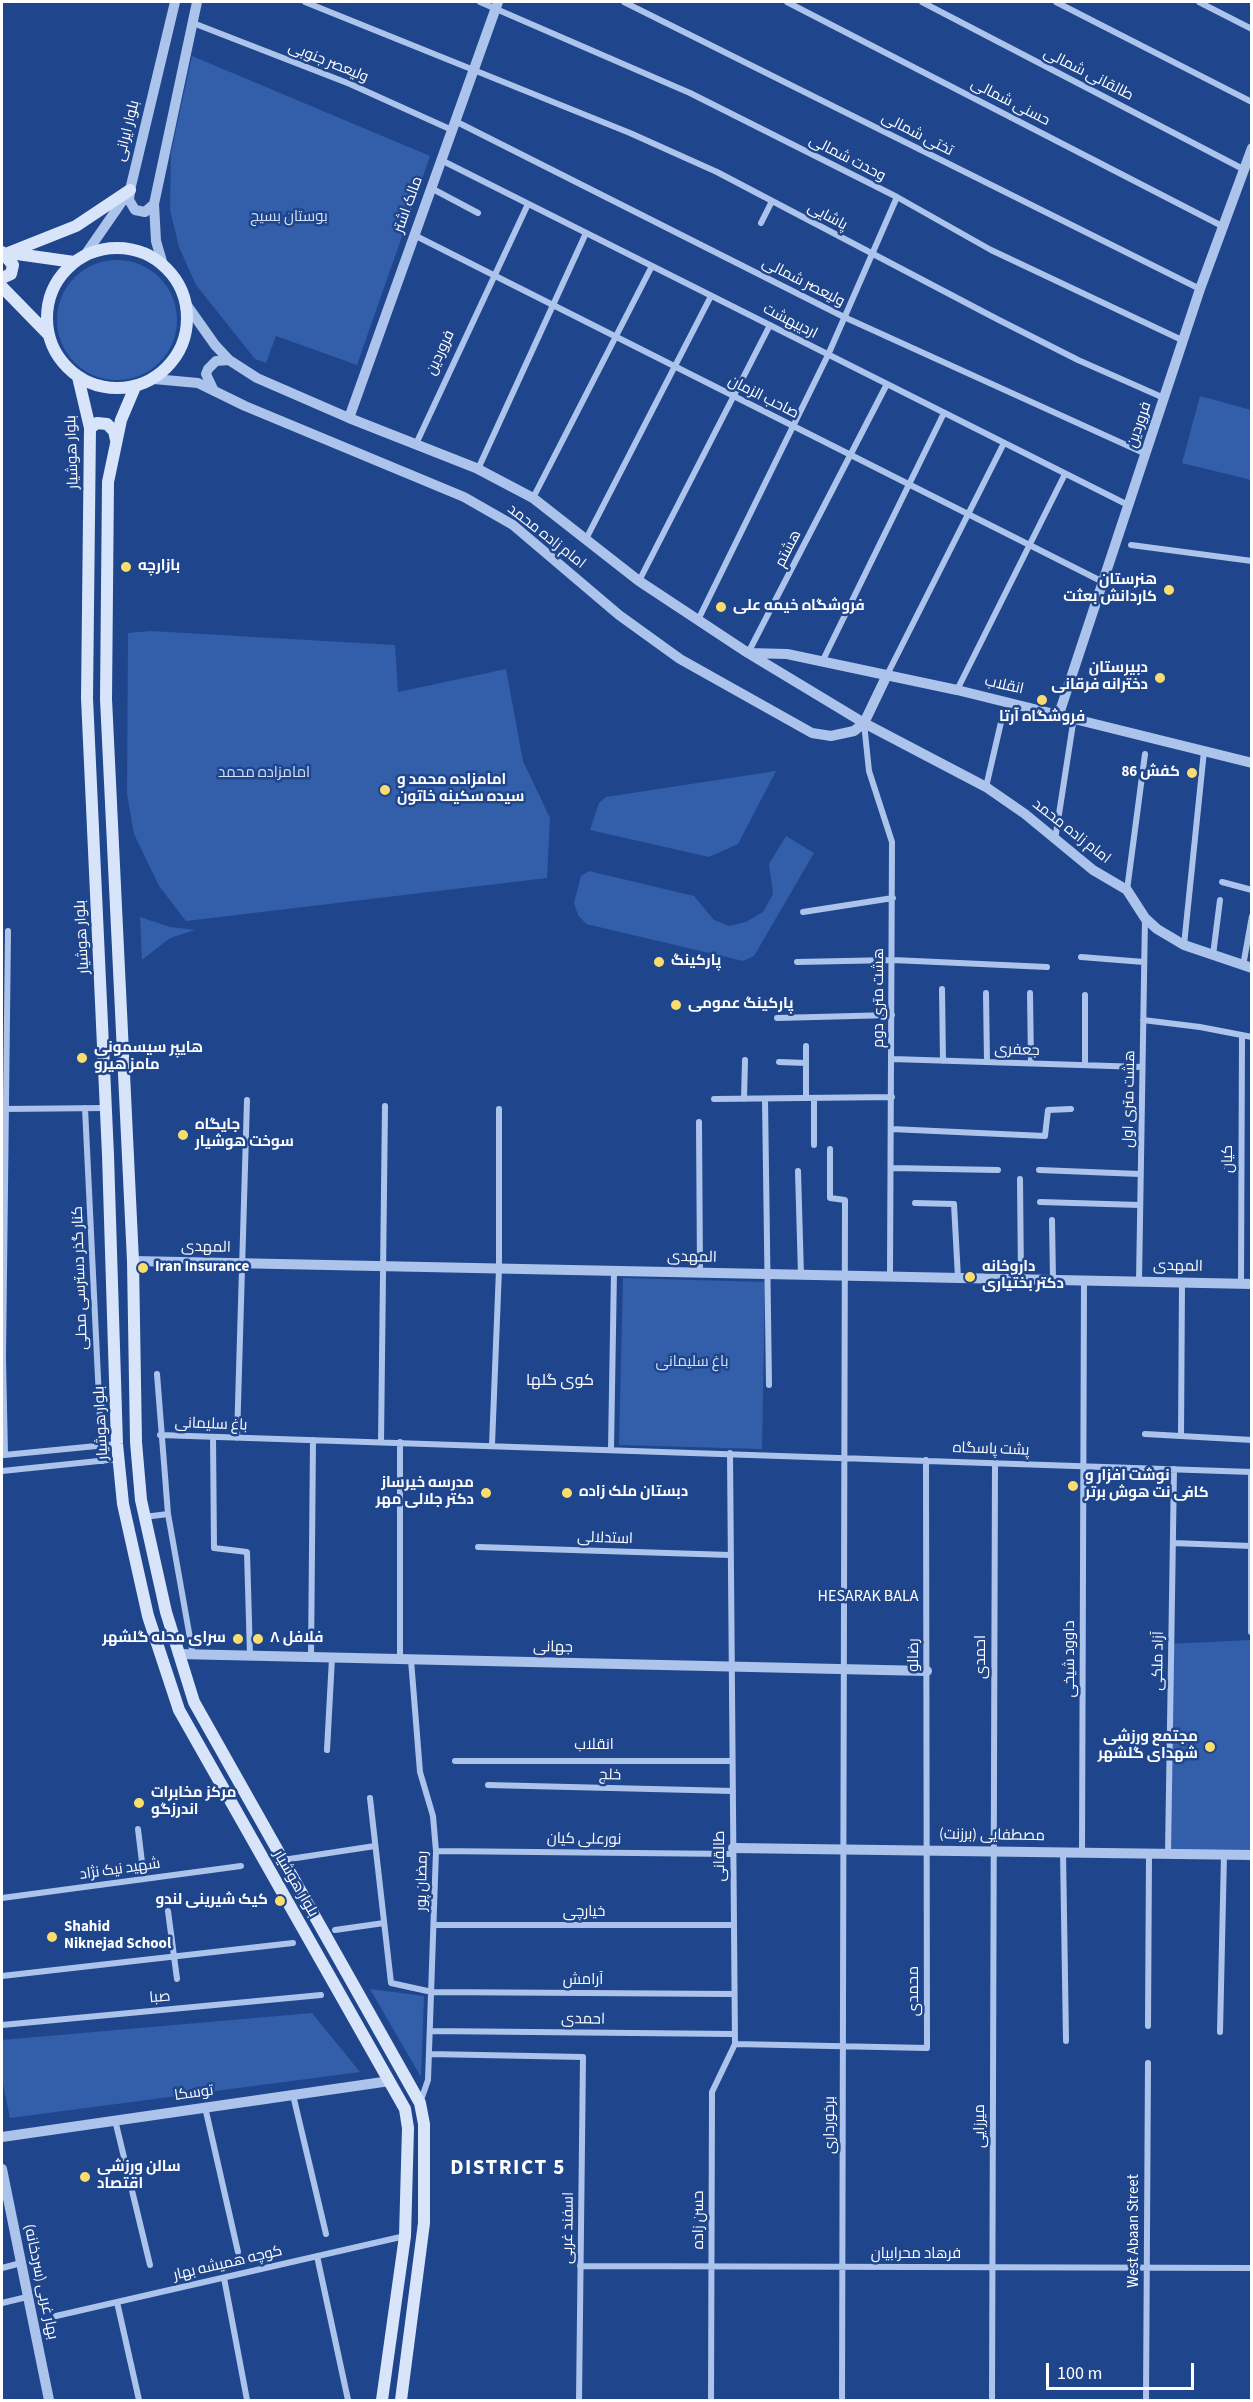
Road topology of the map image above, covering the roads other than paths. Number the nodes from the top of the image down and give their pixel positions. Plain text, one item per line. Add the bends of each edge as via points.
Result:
1 (175, 2) edge
2 (197, 2) edge
3 (305, 2) edge
4 (480, 2) edge
5 (624, 2) edge
6 (787, 2) edge
7 (922, 2) edge
8 (1056, 2) edge
9 (1199, 2) edge
10 (496, 5) edge
11 (193, 23) junction
12 (1251, 29) edge
13 (472, 71) junction
14 (1251, 102) edge
15 (453, 126) junction
16 (1251, 148) edge
17 (441, 160) junction
18 (1243, 168) junction
19 (431, 188) junction
20 (130, 190) junction
21 (897, 197) junction
22 (772, 201) junction
23 (154, 204) junction
24 (528, 204) junction
25 (478, 213) dead end
26 (761, 223) dead end
27 (1222, 226) junction
28 (586, 233) junction
29 (414, 235) junction
30 (4, 251) edge
31 (85, 255) junction
32 (874, 255) junction
33 (74, 262) junction
34 (163, 265) junction
35 (651, 266) junction
36 (493, 275) junction
37 (2, 278) edge
38 (2, 287) edge
39 (1200, 289) junction
40 (711, 296) junction
41 (186, 303) junction
42 (552, 305) junction
43 (844, 317) junction
44 (770, 325) junction
45 (48, 334) junction
46 (614, 336) junction
47 (1184, 342) junction
48 (828, 355) junction
49 (229, 360) junction
50 (674, 366) junction
51 (78, 377) junction
52 (154, 379) junction
53 (887, 384) junction
54 (135, 387) junction
55 (213, 389) junction
56 (732, 396) junction
57 (1165, 398) junction
58 (944, 413) junction
59 (350, 418) junction
60 (793, 426) junction
61 (90, 428) junction
62 (116, 440) junction
63 (1004, 443) junction
64 (416, 444) junction
65 (1146, 454) junction
66 (850, 455) junction
67 (478, 470) junction
68 (1065, 474) junction
69 (909, 485) junction
70 (533, 498) junction
71 (1128, 506) junction
72 (970, 515) junction
73 (586, 539) junction
74 (1131, 545) dead end
75 (1029, 546) junction
76 (1251, 561) edge
77 (639, 581) junction
78 (1101, 581) junction
79 (698, 620) junction
80 (748, 653) junction
81 (822, 662) junction
82 (887, 675) junction
83 (957, 690) junction
84 (1059, 714) junction
85 (1074, 717) junction
86 (1002, 718) dead end
87 (864, 723) junction
88 (1204, 751) junction
89 (1145, 754) dead end
90 (1251, 763) edge
91 (986, 787) junction
92 (1055, 840) junction
93 (1222, 882) dead end
94 (1127, 890) junction
95 (1251, 890) edge
96 (893, 898) junction
97 (1220, 900) dead end
98 (803, 912) dead end
99 (1251, 916) edge
100 (1145, 918) junction
101 (8, 931) dead end
102 (1184, 945) junction
103 (1213, 955) junction
104 (1082, 957) dead end
105 (893, 960) junction
106 (797, 962) dead end
107 (1144, 962) junction
108 (1047, 967) dead end
109 (1247, 967) edge
110 (942, 989) dead end
111 (986, 993) dead end
112 (1030, 993) dead end
113 (1085, 995) dead end
114 (892, 1015) junction
115 (777, 1018) dead end
116 (1143, 1020) junction
117 (1242, 1035) junction
118 (1251, 1037) edge
119 (806, 1046) dead end
120 (892, 1059) junction
121 (745, 1060) dead end
122 (943, 1061) junction
123 (779, 1062) dead end
124 (987, 1062) junction
125 (806, 1063) junction
126 (1031, 1063) junction
127 (1085, 1065) junction
128 (1142, 1067) junction
129 (892, 1097) junction
130 (806, 1098) junction
131 (814, 1098) junction
132 (714, 1099) dead end
133 (744, 1099) junction
134 (765, 1099) junction
135 (247, 1100) dead end
136 (385, 1106) dead end
137 (85, 1108) junction
138 (106, 1108) junction
139 (4, 1109) edge
140 (499, 1109) dead end
141 (1071, 1109) dead end
142 (699, 1122) dead end
143 (891, 1129) junction
144 (814, 1145) dead end
145 (830, 1149) dead end
146 (891, 1168) junction
147 (998, 1170) dead end
148 (1039, 1170) dead end
149 (798, 1171) dead end
150 (1140, 1174) junction
151 (1020, 1179) dead end
152 (1040, 1202) dead end
153 (915, 1203) dead end
154 (1140, 1205) junction
155 (1052, 1220) dead end
156 (133, 1261) junction
157 (242, 1264) junction
158 (384, 1266) junction
159 (499, 1269) junction
160 (614, 1271) junction
161 (700, 1273) junction
162 (769, 1274) junction
163 (801, 1275) junction
164 (844, 1275) junction
165 (890, 1276) junction
166 (958, 1278) junction
167 (1020, 1279) junction
168 (1053, 1280) junction
169 (1084, 1280) junction
170 (1139, 1281) junction
171 (1182, 1282) junction
172 (1246, 1284) edge
173 (157, 1374) dead end
174 (769, 1385) dead end
175 (1145, 1434) dead end
176 (160, 1435) junction
177 (1181, 1436) junction
178 (213, 1437) junction
179 (237, 1438) junction
180 (313, 1440) junction
181 (1251, 1440) edge
182 (381, 1442) junction
183 (400, 1443) junction
184 (117, 1444) junction
185 (492, 1445) junction
186 (100, 1446) junction
187 (611, 1449) junction
188 (730, 1453) junction
189 (3, 1455) edge
190 (844, 1457) junction
191 (118, 1459) junction
192 (926, 1460) junction
193 (102, 1461) junction
194 (995, 1462) junction
195 (1084, 1466) junction
196 (1174, 1469) junction
197 (2, 1471) edge
198 (1251, 1472) edge
199 (168, 1514) junction
200 (144, 1517) junction
201 (1173, 1543) junction
202 (1251, 1546) edge
203 (478, 1547) dead end
204 (730, 1555) junction
205 (1251, 1632) edge
206 (178, 1654) junction
207 (193, 1655) junction
208 (250, 1656) junction
209 (311, 1657) junction
210 (332, 1658) junction
211 (406, 1659) junction
212 (731, 1666) junction
213 (844, 1669) junction
214 (927, 1671) junction
215 (327, 1750) dead end
216 (455, 1761) dead end
217 (732, 1761) junction
218 (488, 1785) dead end
219 (733, 1791) junction
220 (370, 1798) dead end
221 (261, 1821) junction
222 (246, 1827) junction
223 (138, 1829) dead end
224 (375, 1846) junction
225 (844, 1850) junction
226 (436, 1851) junction
227 (733, 1851) junction
228 (928, 1851) junction
229 (993, 1851) junction
230 (1063, 1852) junction
231 (1082, 1853) junction
232 (1149, 1853) junction
233 (1168, 1854) junction
234 (281, 1855) junction
235 (1224, 1855) junction
236 (1251, 1855) edge
237 (264, 1859) junction
238 (241, 1866) dead end
239 (144, 1879) junction
240 (2, 1898) edge
241 (168, 1911) dead end
242 (384, 1923) junction
243 (434, 1925) junction
244 (734, 1925) junction
245 (335, 1930) dead end
246 (293, 1943) dead end
247 (173, 1955) junction
248 (2, 1976) edge
249 (177, 1979) dead end
250 (432, 1992) junction
251 (734, 1994) junction
252 (321, 1995) dead end
253 (2, 2025) edge
254 (1148, 2026) dead end
255 (430, 2031) junction
256 (1220, 2032) dead end
257 (734, 2034) junction
258 (1066, 2041) dead end
259 (735, 2044) junction
260 (843, 2047) junction
261 (429, 2054) junction
262 (1148, 2063) dead end
263 (390, 2080) junction
264 (293, 2095) junction
265 (420, 2103) junction
266 (206, 2107) junction
267 (114, 2120) junction
268 (2, 2137) edge
269 (2, 2169) edge
270 (326, 2234) dead end
271 (405, 2236) junction
272 (238, 2252) dead end
273 (317, 2256) junction
274 (21, 2263) junction
275 (150, 2265) dead end
276 (580, 2266) junction
277 (711, 2266) junction
278 (842, 2267) junction
279 (992, 2267) junction
280 (2, 2268) edge
281 (1146, 2268) junction
282 (1251, 2268) edge
283 (224, 2278) junction
284 (27, 2297) junction
285 (117, 2302) junction
286 (2, 2303) edge
287 (56, 2316) dead end
288 (49, 2400) edge
289 (139, 2400) edge
290 (247, 2400) edge
291 (348, 2400) edge
292 (382, 2400) edge
293 (401, 2400) edge
294 (579, 2400) edge
295 (711, 2400) edge
296 (842, 2400) edge
297 (992, 2400) edge
298 (1146, 2400) edge

1 - 20 street, بلوار ایرانی
2 - 11 street
3 - 13 street, پاشایی
4 - 10 street, وحدت شمالی
5 - 39 street, تختی شمالی
6 - 27 street, حسنی شمالی
7 - 18 street, طالقانی شمالی
8 - 14 street
9 - 12 street
10 - 13 street, مالک اشتر
10 - 21 street, وحدت شمالی via 690,93
11 - 15 street, ولیعصر جنوبی
11 - 23 street
13 - 15 street, مالک اشتر
13 - 22 street, پاشایی via 638,137
15 - 17 street, مالک اشتر
15 - 43 street, ولیعصر شمالی
16 - 18 street, فروردین
17 - 19 street, مالک اشتر
17 - 24 street, اردیبهشت
18 - 27 street, فروردین
19 - 25 street
19 - 29 street, مالک اشتر
20 - 23 street via 129,200 135,210 145,212
20 - 30 main road via 76,226
20 - 31 street, بلوار ایرانی
21 - 32 street
21 - 47 street, وحدت شمالی via 991,250
22 - 26 street
22 - 32 street, پاشایی
23 - 34 street via 156,241
24 - 28 street, اردیبهشت
24 - 36 street, فروردین
27 - 39 street, فروردین
28 - 35 street, اردیبهشت
28 - 42 street
29 - 36 street, صاحب الزمان
29 - 59 street, مالک اشتر
30 - 33 main road
30 - 37 main road via 13,266 11,274
31 - 33 main road
31 - 34 main road via 109,248 134,249
32 - 43 street
32 - 57 street, پاشایی via 1078,360
33 - 45 main road via 62,273 51,294 46,318
34 - 41 main road via 178,282
35 - 40 street, اردیبهشت
35 - 46 street
36 - 42 street, صاحب الزمان
36 - 64 street, فروردین
38 - 45 main road
39 - 47 street, فروردین
40 - 44 street, اردیبهشت
40 - 50 street
41 - 49 street, امام زاده محمد
41 - 52 main road via 182,346 170,365
42 - 46 street, صاحب الزمان
42 - 67 street
43 - 48 street
43 - 65 street, ولیعصر شمالی
44 - 48 street, اردیبهشت
44 - 56 street
45 - 51 main road via 54,351
46 - 50 street, صاحب الزمان
46 - 70 street
47 - 57 street, فروردین
48 - 53 street, اردیبهشت
48 - 60 street
49 - 55 street via 216,361 208,369 206,374
49 - 59 street, امام زاده محمد via 257,378
50 - 56 street, صاحب الزمان
50 - 73 street
51 - 54 main road via 96,386
51 - 61 main road, بلوار هوشیار
52 - 54 main road
52 - 55 street, امام زاده محمد via 181,379
53 - 58 street, اردیبهشت
53 - 66 street, هشتم
54 - 62 main road, بلوار هوشیار
55 - 87 street, امام زاده محمد via 464,497 513,525 618,615 680,659 812,733 845,734
56 - 60 street, صاحب الزمان
56 - 77 street
57 - 65 street, فروردین
58 - 63 street, اردیبهشت
58 - 69 street
59 - 64 street, امام زاده محمد
60 - 66 street, صاحب الزمان
60 - 79 street
61 - 62 main road via 98,423 107,424 114,430
61 - 138 main road, بلوار هوشیار via 87,698
62 - 156 main road, بلوار هوشیار via 108,482 106,699
63 - 68 street, اردیبهشت
63 - 72 street
64 - 67 street, امام زاده محمد
65 - 71 street, فروردین
66 - 69 street, صاحب الزمان
66 - 80 street, هشتم
67 - 70 street, امام زاده محمد
68 - 71 street, اردیبهشت
68 - 75 street
69 - 72 street, صاحب الزمان
69 - 81 street
70 - 73 street, امام زاده محمد
71 - 78 street, فروردین
72 - 75 street, صاحب الزمان
72 - 82 street
73 - 77 street, امام زاده محمد
74 - 76 street
75 - 78 street, صاحب الزمان
75 - 83 street
77 - 79 street, امام زاده محمد
78 - 84 street, فروردین
79 - 80 street, امام زاده محمد
80 - 81 street, انقلاب via 787,654
80 - 87 street, امام زاده محمد
81 - 82 street, انقلاب
82 - 83 street, انقلاب
82 - 87 street
83 - 84 street, انقلاب
84 - 85 street, انقلاب
85 - 88 street, انقلاب
85 - 92 street
86 - 91 street
87 - 91 street, امام زاده محمد
87 - 96 street, هشت متری دوم via 869,771 892,842
88 - 90 street, انقلاب
88 - 102 street
89 - 94 street
91 - 92 street, امام زاده محمد
92 - 94 street, امام زاده محمد
93 - 95 street
94 - 100 street, امام زاده محمد
96 - 98 street
96 - 105 street, هشت متری دوم
97 - 103 street
99 - 109 street
100 - 102 street, امام زاده محمد
100 - 107 street, هشت متری اول
101 - 139 street
102 - 103 street, امام زاده محمد
103 - 109 street, امام زاده محمد
104 - 107 street
105 - 106 street
105 - 108 street
105 - 114 street, هشت متری دوم
107 - 116 street, هشت متری اول
110 - 122 street
111 - 124 street
112 - 126 street
113 - 127 street
114 - 115 street
114 - 120 street, هشت متری دوم
116 - 117 street
116 - 128 street, هشت متری اول
117 - 118 street
117 - 172 street, کیان
119 - 125 street
120 - 122 street, جعفری
120 - 129 street, هشت متری دوم
121 - 133 street
122 - 124 street, جعفری
123 - 125 street
124 - 126 street, جعفری
125 - 130 street
126 - 127 street, جعفری
127 - 128 street, جعفری
128 - 150 street, هشت متری اول
129 - 131 street
129 - 143 street, هشت متری دوم
130 - 131 street
130 - 134 street
131 - 144 street
132 - 133 street
133 - 134 street
134 - 162 street
135 - 157 street
136 - 158 street
137 - 138 street
137 - 139 street
137 - 186 street, کنار گذر دسترسی محلی
138 - 184 main road, بلوار هوشیار
139 - 189 street
140 - 159 street
141 - 143 street via 1048,1110 1046,1136
142 - 161 street
143 - 146 street, هشت متری دوم
145 - 164 street, برخورداری via 830,1198 844,1200
146 - 147 street
146 - 165 street, هشت متری دوم
148 - 150 street
149 - 163 street
150 - 154 street, هشت متری اول
151 - 167 street
152 - 154 street
153 - 166 street via 954,1204
154 - 170 street, هشت متری اول
155 - 168 street
156 - 157 street, المهدی
156 - 200 main road, بلوار هوشیار via 136,1442
157 - 158 street, المهدی
157 - 179 street
158 - 159 street, المهدی
158 - 182 street
159 - 160 street, المهدی
159 - 185 street
160 - 161 street, المهدی
160 - 187 street
161 - 162 street, المهدی
162 - 163 street, المهدی
162 - 174 street
163 - 164 street, المهدی
164 - 165 street, المهدی
164 - 190 street, برخورداری
165 - 166 street, المهدی
166 - 167 street, المهدی
167 - 168 street, المهدی
168 - 169 street, المهدی
169 - 170 street, المهدی
169 - 195 street
170 - 171 street, المهدی
171 - 172 street, المهدی
171 - 177 street
173 - 176 street
175 - 177 street
176 - 178 street, باغ سلیمانی
176 - 199 street
177 - 181 street
178 - 179 street, باغ سلیمانی
178 - 208 street via 214,1548 247,1552
179 - 180 street, باغ سلیمانی
180 - 182 street, باغ سلیمانی
180 - 209 street
182 - 183 street, باغ سلیمانی
183 - 185 street, باغ سلیمانی
183 - 211 street, رمضان پور
184 - 186 street
184 - 191 main road, بلوار هوشیار
185 - 187 street, باغ سلیمانی
186 - 189 street
186 - 193 street, کنار گذر دسترسی محلی
187 - 188 street, باغ سلیمانی
188 - 190 street, پشت پاسگاه
188 - 204 street, طالقانی
190 - 192 street, پشت پاسگاه
190 - 213 street, برخورداری
191 - 193 street
191 - 222 main road, بلوار هوشیار via 133,1555 159,1654 179,1710
192 - 194 street, پشت پاسگاه
192 - 214 street, رضالو
193 - 197 street
194 - 195 street, پشت پاسگاه
194 - 229 street, احمدی
195 - 196 street, پشت پاسگاه
195 - 231 street, داوود شیخی
196 - 198 street, پشت پاسگاه
196 - 201 street, آزاد ملکی
198 - 202 street
199 - 200 street
199 - 207 street
200 - 206 main road, بلوار هوشیار
201 - 202 street
201 - 233 street, آزاد ملکی
202 - 205 street
203 - 204 street, استدلالی
204 - 212 street, طالقانی
206 - 207 street, جهانی
206 - 221 main road, بلوار هوشیار via 194,1702
207 - 208 street, جهانی
208 - 209 street, جهانی
209 - 210 street, جهانی
210 - 211 street, جهانی
210 - 215 street
211 - 212 street, جهانی
211 - 226 street, رمضان پور via 420,1772 433,1816
212 - 213 street, جهانی
212 - 217 street, طالقانی
213 - 214 street, جهانی
213 - 225 street, برخورداری
214 - 228 street, رضالو
216 - 217 street, انقلاب
217 - 219 street, طالقانی
218 - 219 street, خلج
219 - 227 street, طالقانی
220 - 224 street
221 - 222 main road via 255,1828
221 - 234 main road, بلوار هوشیار
222 - 237 main road, بلوار هوشیار
223 - 239 street
224 - 234 street
224 - 242 street
225 - 227 street, مصطفایی (برزنت)
225 - 228 street, مصطفایی (برزنت)
225 - 260 street, برخورداری
226 - 227 street, نورعلی کیان
226 - 243 street, رمضان پور
227 - 244 street, طالقانی
228 - 229 street, مصطفایی (برزنت)
228 - 260 street, محمدی via 927,2048
229 - 230 street, مصطفایی (برزنت)
229 - 279 street, میرزایی
230 - 231 street, مصطفایی (برزنت)
230 - 258 street
231 - 232 street, مصطفایی (برزنت)
232 - 233 street, مصطفایی (برزنت)
232 - 254 street
233 - 235 street, مصطفایی (برزنت)
234 - 237 main road via 267,1851
234 - 265 main road, بلوار هوشیار
235 - 236 street, مصطفایی (برزنت)
235 - 256 street
237 - 263 main road, بلوار هوشیار
238 - 239 street, شهید نیک نژاد
239 - 240 street, شهید نیک نژاد
241 - 247 street
242 - 245 street
242 - 250 street via 391,1983
243 - 244 street, خیارچی
243 - 250 street, رمضان پور
244 - 251 street, طالقانی
246 - 247 street
247 - 248 street
247 - 249 street
250 - 251 street, آرامش
250 - 255 street, رمضان پور
251 - 257 street, طالقانی
252 - 253 street, صبا
255 - 257 street, احمدی
255 - 261 street, رمضان پور
257 - 259 street, طالقانی
259 - 260 street
259 - 277 street, حسن زاده via 712,2092
260 - 278 street, برخورداری
261 - 265 street, رمضان پور via 428,2080
261 - 276 street, اسفند غربی via 583,2057
262 - 281 street, West Abaan Street
263 - 264 street, توسکا
263 - 271 main road, بلوار هوشیار via 405,2109 408,2128
264 - 266 street, توسکا
264 - 270 street
265 - 293 main road, بلوار هوشیار via 424,2124 424,2223
266 - 267 street, توسکا
266 - 272 street
267 - 268 street, توسکا
267 - 275 street
269 - 274 street, بهار غربی (سردخانه)
271 - 273 street, کوچه همیشه بهار
271 - 292 main road, بلوار هوشیار
273 - 283 street, کوچه همیشه بهار
273 - 291 street
274 - 280 street
274 - 284 street, بهار غربی (سردخانه)
276 - 277 street, فرهاد محرابیان
276 - 294 street, اسفند غربی
277 - 278 street, فرهاد محرابیان
277 - 295 street, حسن زاده
278 - 279 street, فرهاد محرابیان
278 - 296 street, برخورداری
279 - 281 street, فرهاد محرابیان
279 - 297 street, میرزایی
281 - 282 street, فرهاد محرابیان
281 - 298 street, West Abaan Street
283 - 285 street, کوچه همیشه بهار
283 - 290 street
284 - 286 street
284 - 288 street, بهار غربی (سردخانه)
285 - 287 street, کوچه همیشه بهار
285 - 289 street

